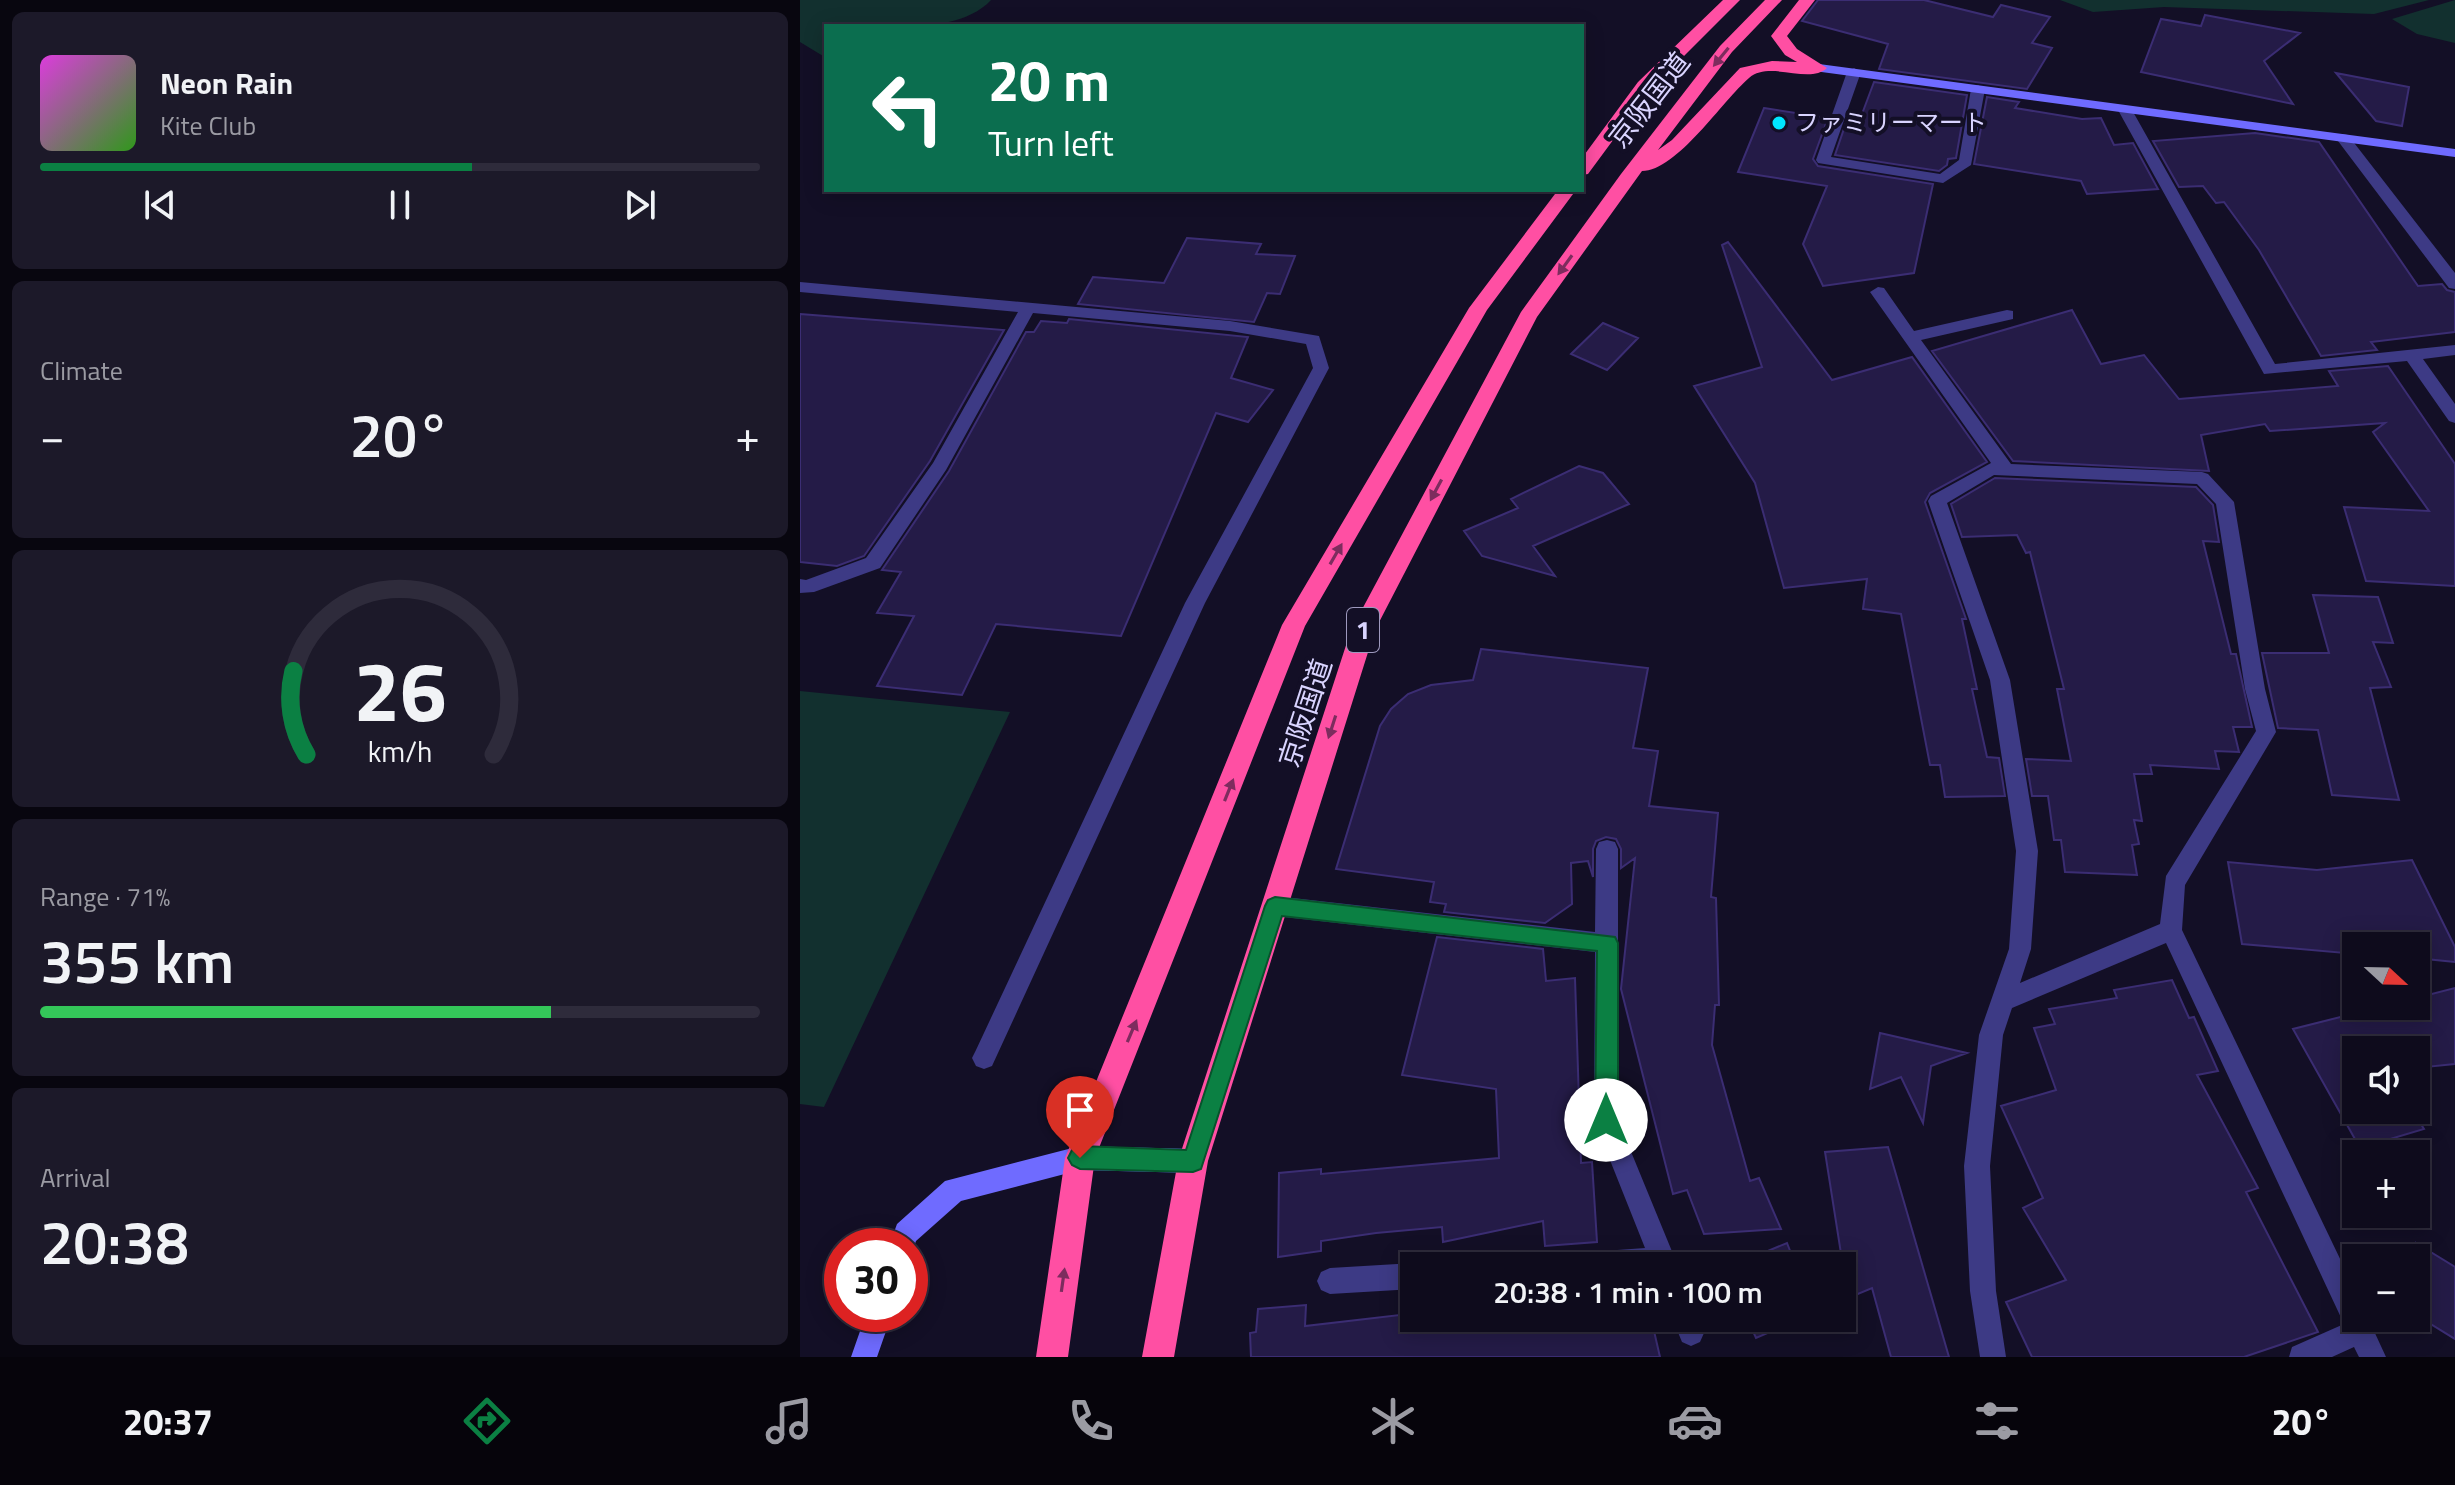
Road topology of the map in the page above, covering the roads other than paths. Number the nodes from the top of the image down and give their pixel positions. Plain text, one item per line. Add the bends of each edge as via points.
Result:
1 (1732, 0) edge
2 (1774, 0) edge
3 (1807, 0) edge
4 (1819, 68) junction
5 (1854, 72) junction
6 (1978, 89) junction
7 (2125, 110) junction
8 (2343, 138) junction
9 (2455, 153) edge
10 (1584, 167) edge
11 (1627, 178) junction
12 (1566, 192) edge
13 (2455, 284) edge
14 (800, 287) edge
15 (1878, 292) dead end
16 (1029, 306) junction
17 (2007, 315) dead end
18 (1910, 337) junction
19 (2455, 350) edge
20 (2412, 355) junction
21 (2455, 417) edge
22 (2006, 470) junction
23 (800, 586) edge
24 (1607, 849) dead end
25 (1275, 906) junction
26 (2171, 930) junction
27 (1607, 943) junction
28 (2003, 1001) junction
29 (984, 1058) dead end
30 (1080, 1158) junction
31 (1193, 1161) junction
32 (912, 1228) edge
33 (1660, 1252) edge
34 (1400, 1277) edge
35 (1330, 1281) dead end
36 (2342, 1295) edge
37 (873, 1332) edge
38 (2357, 1332) edge
39 (2360, 1332) edge
40 (864, 1357) edge
41 (1052, 1357) edge
42 (1158, 1357) edge
43 (1993, 1357) edge
44 (2302, 1357) edge
45 (2373, 1357) edge

1 - 10 highway, 京阪国道 via 1644,86
2 -> 11 highway, 京阪国道 / 1 via 1726,49
3 - 4 highway via 1779,36 1791,52
4 - 5 street
4 - 11 highway, 1 via 1746,71 1678,144
5 - 6 street
5 - 6 street via 1823,160 1943,179 1966,162
6 - 7 street
7 - 8 street
7 - 20 street via 2270,370
8 - 9 street
8 - 13 street
11 -> 25 highway, 京阪国道 / 1 via 1528,316 1363,630
30 -> 12 highway, 京阪国道 / 1 via 1294,625 1479,308
14 - 16 street
15 - 18 street
16 - 23 street via 940,466 873,563
16 - 29 street via 1230,326 1313,340 1321,368 1195,603
17 - 18 street
18 - 22 street
19 - 20 street
20 - 21 street
22 - 26 street via 2202,478 2225,502 2266,732 2174,883
22 - 28 street via 1991,469 1937,501 2000,680 2027,851 2020,949
24 - 27 street
25 - 27 street
25 - 31 highway, 京阪国道 / 1
26 - 28 street
26 - 36 street
27 - 33 street via 1606,1120
28 - 43 street via 1991,1035 1977,1166 1983,1291
30 - 31 street
30 - 32 street via 954,1190
41 -> 30 highway, 京阪国道 / 1
31 - 42 highway, 京阪国道 / 1
34 - 35 street
37 - 40 street
38 - 44 street
39 - 45 street

